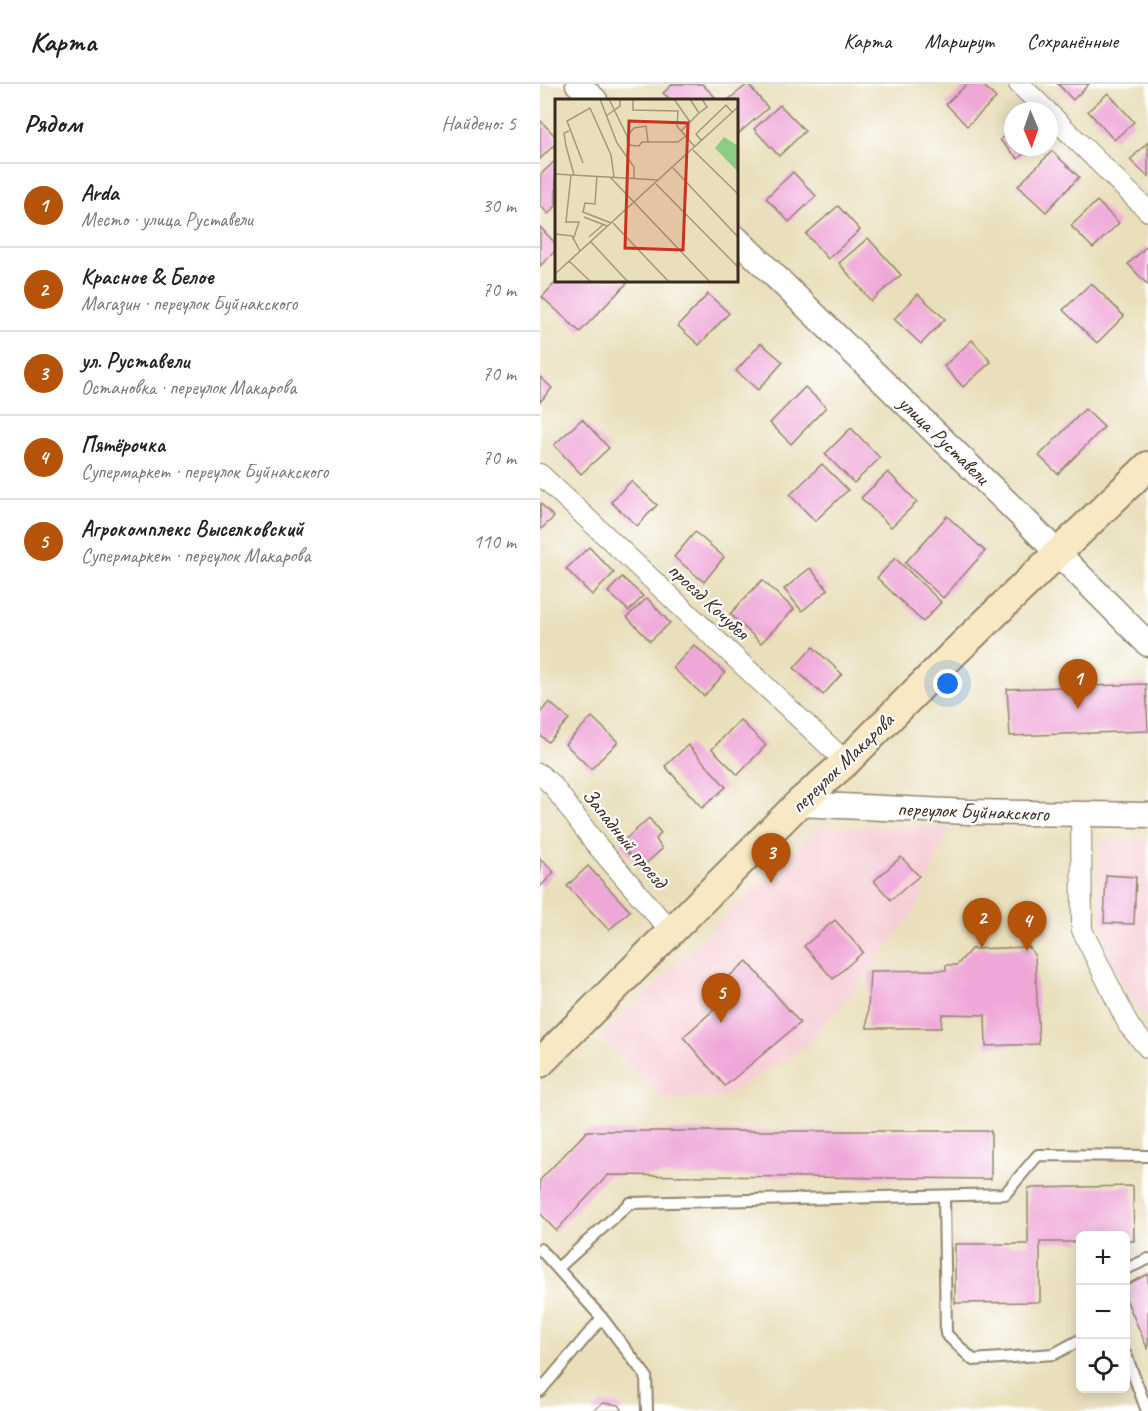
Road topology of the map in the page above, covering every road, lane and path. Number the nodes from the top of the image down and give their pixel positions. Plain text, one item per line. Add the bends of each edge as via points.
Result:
1 (578, 84) edge
2 (1019, 84) edge
3 (594, 99) edge
4 (1038, 102) edge
5 (1058, 122) edge
6 (1148, 211) edge
7 (738, 240) edge
8 (1148, 466) edge
9 (540, 474) edge
10 (1058, 554) junction
11 (1148, 644) edge
12 (846, 762) junction
13 (540, 774) edge
14 (798, 804) junction
15 (1081, 814) junction
16 (1148, 815) edge
17 (672, 933) junction
18 (1148, 1048) edge
19 (540, 1063) edge
20 (1148, 1156) edge
21 (944, 1197) junction
22 (540, 1249) edge
23 (1148, 1259) edge
24 (1130, 1267) edge
25 (558, 1268) junction
26 (602, 1318) junction
27 (1076, 1342) edge
28 (1130, 1368) edge
29 (540, 1391) edge
30 (647, 1411) edge
31 (1147, 1411) edge

1 - 3 street
2 - 4 street
5 - 6 street
7 - 10 street, улица Руставели
8 - 10 main road, переулок Макарова
9 - 12 street, проезд Кочубея
10 - 11 street, улица Руставели
10 - 12 main road, переулок Макарова
12 - 14 main road, переулок Макарова
13 - 17 street, Западный проезд
14 - 15 street, переулок Буйнакского
14 - 17 main road, переулок Макарова
15 - 16 street, переулок Буйнакского
15 - 18 street via 1082,930 1129,1026
17 - 19 main road, переулок Макарова
20 - 21 lane via 1038,1155 1005,1194
21 - 25 lane via 630,1203
21 - 27 lane via 946,1334 973,1360 1054,1354
22 - 25 lane
23 - 24 lane
25 - 26 lane
26 - 29 lane
26 - 30 lane via 646,1376
28 - 31 lane

